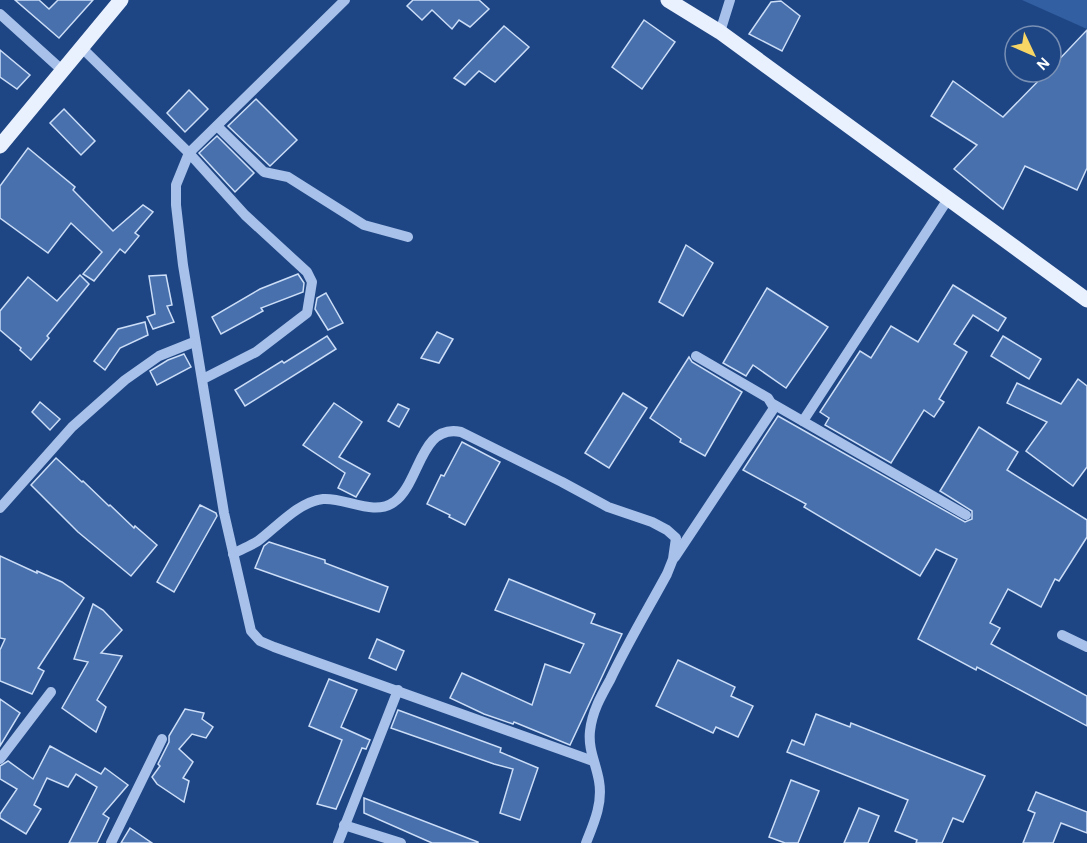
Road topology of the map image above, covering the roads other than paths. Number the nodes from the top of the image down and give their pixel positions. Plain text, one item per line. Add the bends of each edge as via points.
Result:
1 (121, 0) edge
2 (345, 0) edge
3 (668, 0) edge
4 (730, 0) edge
5 (0, 14) edge
6 (720, 32) junction
7 (82, 48) junction
8 (63, 70) junction
9 (218, 126) junction
10 (0, 146) edge
11 (189, 153) junction
12 (948, 199) junction
13 (408, 237) dead end
14 (1087, 300) edge
15 (194, 342) junction
16 (696, 356) dead end
17 (203, 379) junction
18 (773, 404) junction
19 (803, 421) junction
20 (0, 508) edge
21 (966, 515) dead end
22 (234, 554) junction
23 (674, 559) junction
24 (1062, 635) dead end
25 (1087, 647) edge
26 (398, 690) junction
27 (51, 692) dead end
28 (162, 739) dead end
29 (0, 759) edge
30 (593, 761) junction
31 (344, 825) junction
32 (111, 843) edge
33 (338, 843) edge
34 (401, 843) edge
35 (586, 843) edge

1 - 7 main road
2 - 9 street
3 - 6 main road
4 - 6 street
5 - 8 street
6 - 12 main road
7 - 8 main road
7 - 11 street
8 - 10 main road
9 - 11 street
9 - 13 street via 264,172 288,177 364,225
11 - 15 street via 176,186 176,205
11 - 17 street via 239,209 307,272 312,282 309,308 302,317 256,352
12 - 14 main road
12 - 19 street
15 - 17 street
15 - 20 street via 159,356 125,380 72,427
16 - 18 street
17 - 22 street
18 - 19 street
18 - 23 street via 772,413
19 - 21 street
22 - 23 street via 312,501 387,506 402,495 432,441 452,430 608,507 668,530 676,538
22 - 26 street via 251,631 260,641
23 - 30 street via 596,707 590,732
24 - 25 street
26 - 30 street
26 - 31 street
27 - 29 street
28 - 32 street
30 - 35 street via 600,799
31 - 33 street
31 - 34 street

